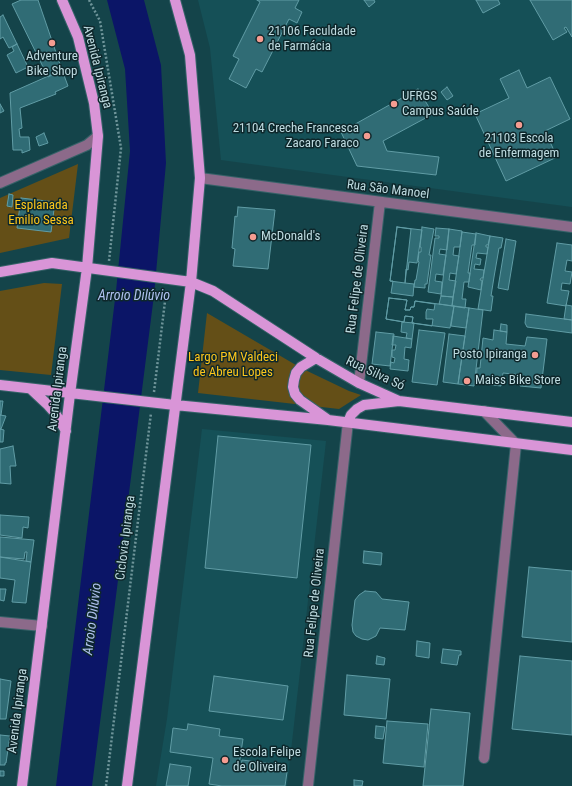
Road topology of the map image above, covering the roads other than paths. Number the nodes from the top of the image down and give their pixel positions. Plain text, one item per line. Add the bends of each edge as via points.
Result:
1 (62, 0) edge
2 (174, 0) edge
3 (98, 136) junction
4 (200, 178) junction
5 (0, 182) edge
6 (380, 202) junction
7 (572, 227) edge
8 (87, 268) junction
9 (0, 272) edge
10 (191, 282) junction
11 (316, 358) junction
12 (359, 383) junction
13 (0, 385) edge
14 (30, 389) junction
15 (70, 394) junction
16 (399, 401) junction
17 (175, 405) junction
18 (484, 411) junction
19 (328, 420) junction
20 (348, 422) junction
21 (572, 422) edge
22 (66, 431) junction
23 (516, 444) junction
24 (572, 450) edge
25 (0, 622) edge
26 (42, 626) junction
27 (484, 758) dead end
28 (22, 786) edge
29 (127, 786) edge
30 (308, 786) edge

1 - 3 main road, Avenida Ipiranga via 78,37 94,103
2 - 4 main road via 190,55
3 - 5 street via 87,145
3 - 8 main road, Avenida Ipiranga
4 - 6 street, Rua São Manoel
4 - 10 main road
6 - 7 street, Rua São Manoel
6 - 12 street, Rua Felipe de Oliveira
8 - 9 main road via 52,263
8 - 10 main road, Rua Silva Só
8 - 15 main road, Avenida Ipiranga
10 - 11 main road, Rua Silva Só via 213,291
10 - 17 main road
11 - 12 main road, Rua Silva Só
11 - 19 main road via 296,373 293,387 300,400
12 - 16 main road, Rua Silva Só
13 - 14 main road
14 - 15 main road
14 - 22 main road via 55,413
15 - 17 main road
15 - 22 main road, Avenida Ipiranga
16 - 18 main road, Rua Silva Só
16 - 20 main road via 364,405 351,415
17 - 19 main road
17 - 29 main road
18 - 21 main road, Rua Silva Só
18 - 23 street
19 - 20 main road
20 - 23 main road
20 - 30 street, Rua Felipe de Oliveira
22 - 26 main road, Avenida Ipiranga
23 - 24 main road
23 - 27 street
25 - 26 street
26 - 28 main road, Avenida Ipiranga

